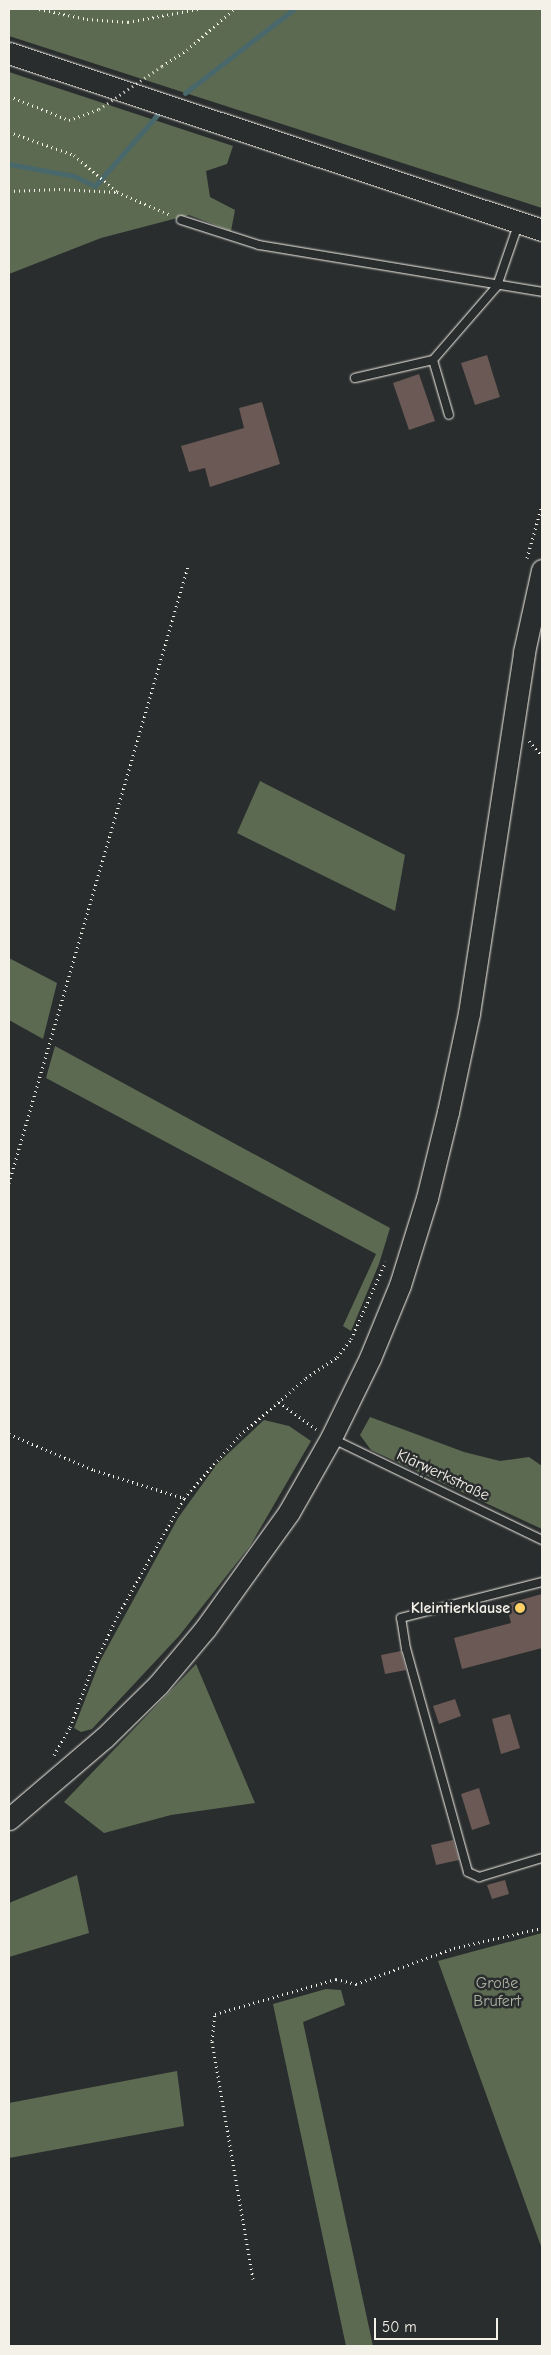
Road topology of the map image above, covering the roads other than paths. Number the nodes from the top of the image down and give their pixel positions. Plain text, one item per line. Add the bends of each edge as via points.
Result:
1 (9, 53) edge
2 (181, 220) road end
3 (519, 222) junction
4 (542, 230) edge
5 (497, 286) junction
6 (542, 292) edge
7 (434, 360) junction
8 (355, 378) dead end
9 (449, 415) dead end
10 (542, 570) edge
11 (332, 1438) junction
12 (542, 1540) edge
13 (542, 1582) edge
14 (9, 1820) edge
15 (542, 1858) edge

1 - 3 street
2 - 5 lane via 259,245
3 - 4 street
3 - 5 lane
5 - 6 lane
5 - 7 lane
7 - 8 lane
7 - 9 lane
10 - 11 street via 524,652 469,1013 448,1112 400,1285
11 - 12 lane, Klärwerkstraße
11 - 14 street via 289,1512 199,1636 158,1685 104,1738
13 - 15 lane via 401,1618 406,1649 468,1872 479,1877

